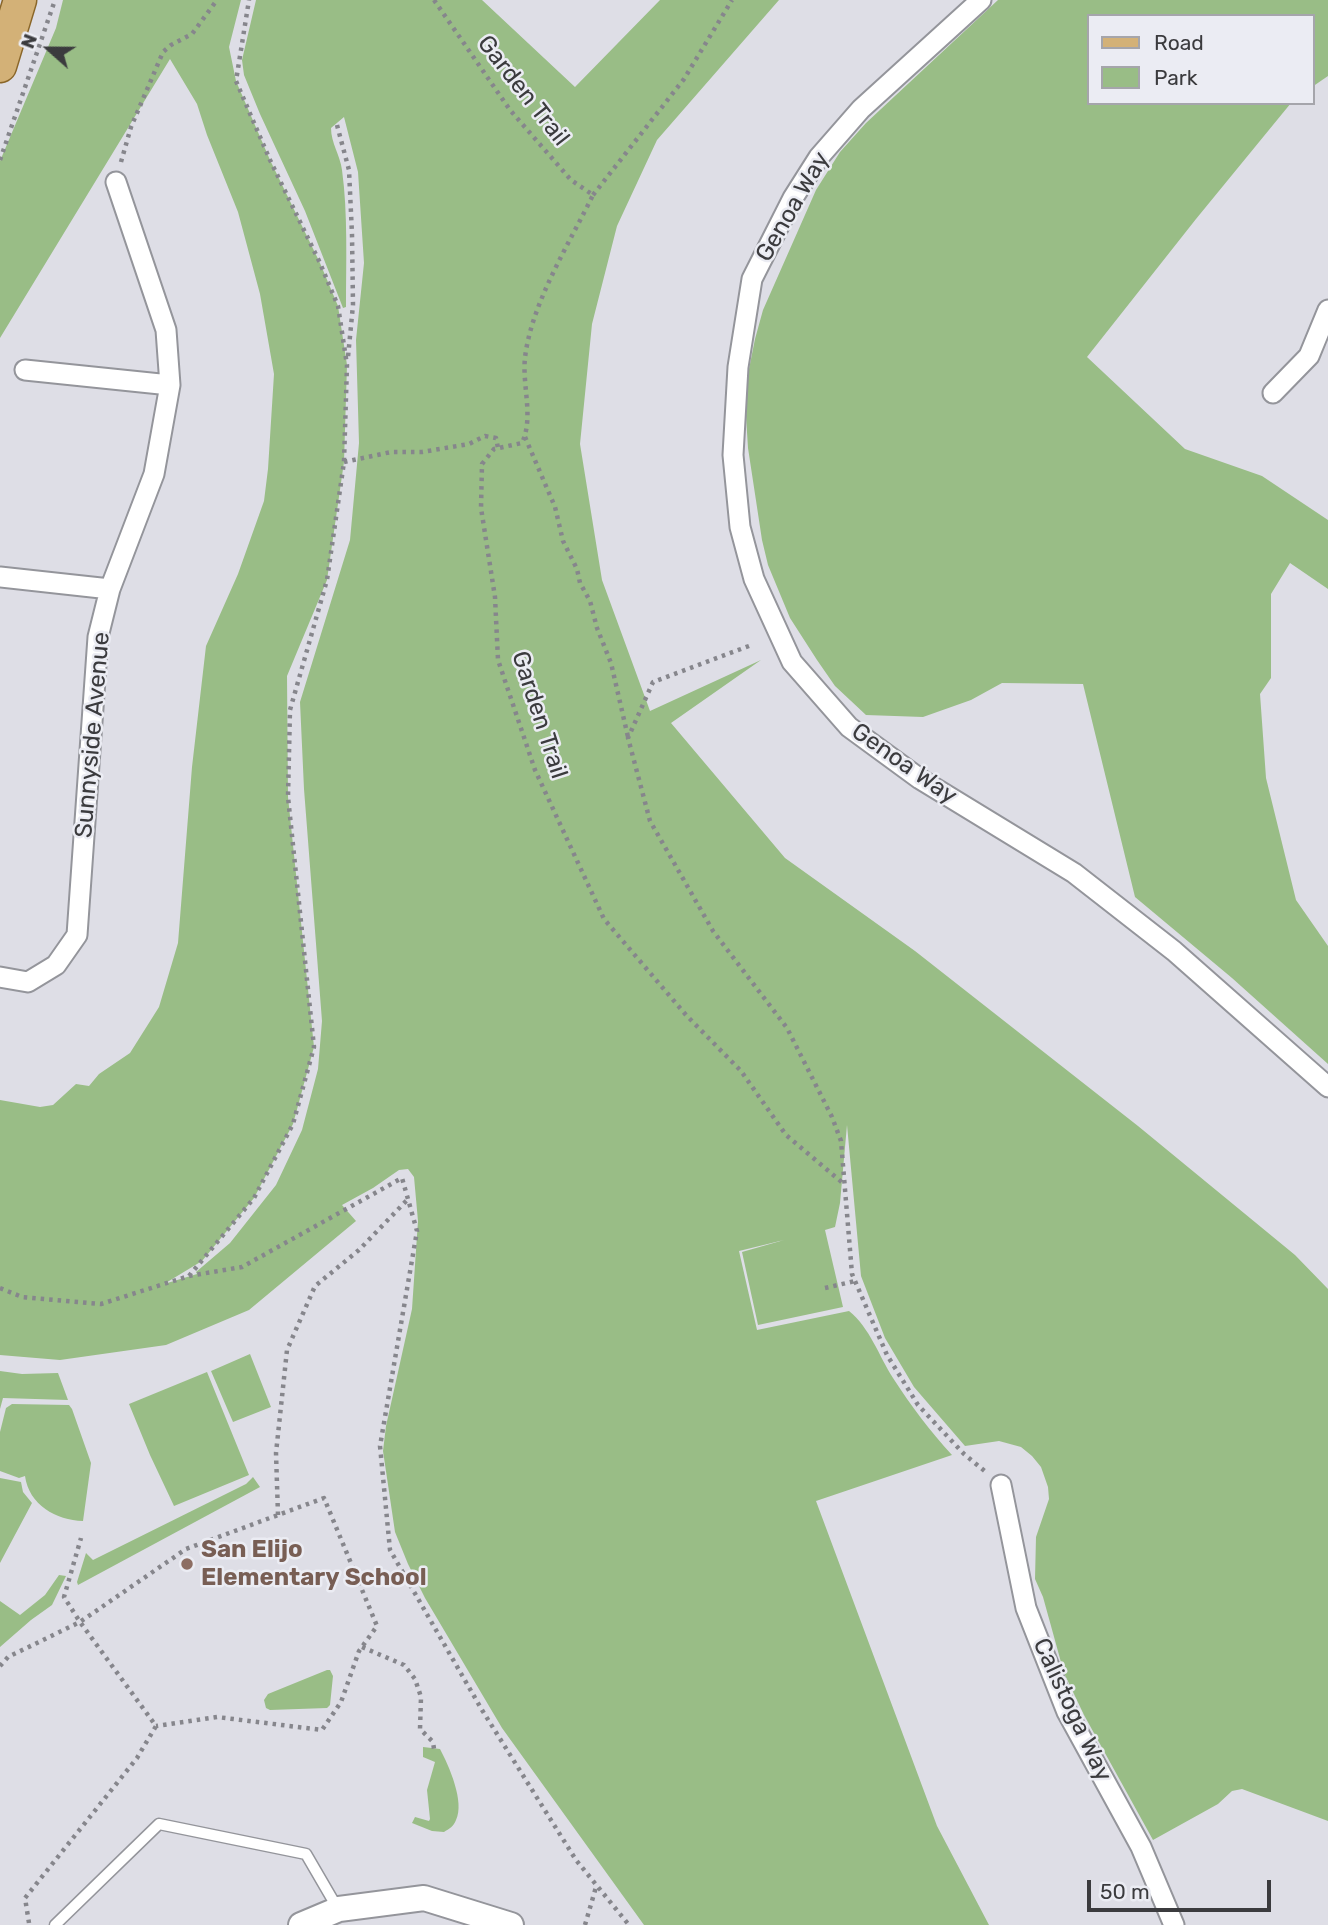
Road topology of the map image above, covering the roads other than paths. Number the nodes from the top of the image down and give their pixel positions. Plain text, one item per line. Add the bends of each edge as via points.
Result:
1 (20, 0) edge
2 (981, 0) edge
3 (0, 66) edge
4 (116, 182) road end
5 (1328, 310) edge
6 (24, 370) dead end
7 (170, 385) junction
8 (1273, 393) dead end
9 (0, 577) edge
10 (110, 589) junction
11 (0, 977) edge
12 (1328, 1087) edge
13 (1001, 1485) road end
14 (338, 1909) junction
15 (55, 1925) edge
16 (301, 1925) edge
17 (510, 1925) edge
18 (1174, 1925) edge

1 - 3 main road
2 - 12 street, Genoa Way via 861,109 819,157 752,279 738,367 733,455 740,527 754,579 792,662 849,727 920,779 1074,873 1174,951
4 - 7 street, Sunnyside Avenue via 166,330
5 - 8 street via 1309,356
6 - 7 street
7 - 10 street, Sunnyside Avenue via 154,474
9 - 10 street
10 - 11 street, Sunnyside Avenue via 98,638 77,935 56,965 28,982
13 - 18 street, Calistoga Way via 1026,1608 1067,1712 1141,1847
14 - 15 lane via 306,1854 159,1824
14 - 16 street
14 - 17 street via 424,1898

